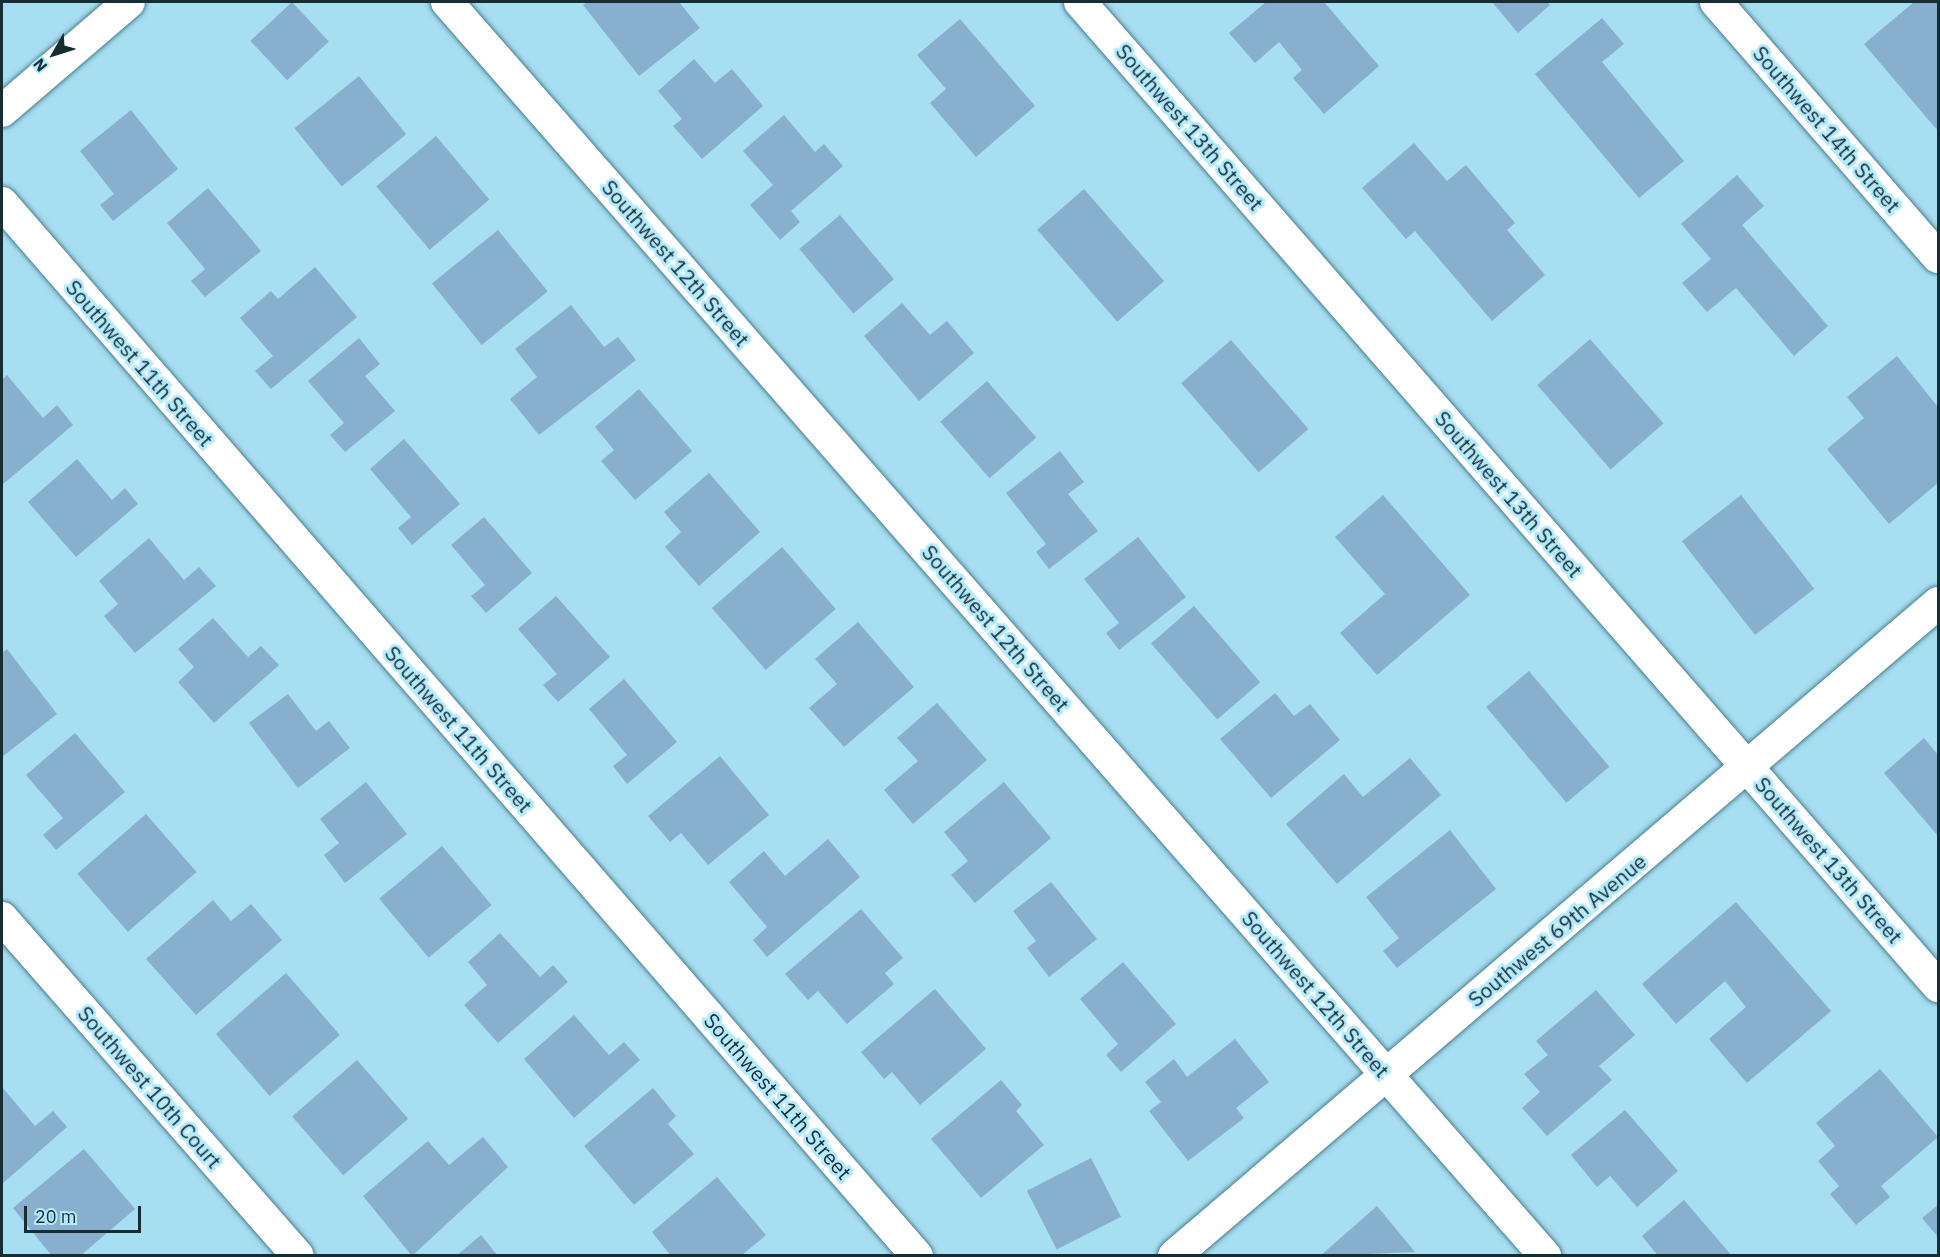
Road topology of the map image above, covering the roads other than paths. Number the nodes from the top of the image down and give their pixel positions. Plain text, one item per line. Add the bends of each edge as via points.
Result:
1 (129, 2) edge
2 (447, 2) edge
3 (1080, 2) edge
4 (1716, 2) edge
5 (2, 111) edge
6 (2, 203) edge
7 (1938, 257) edge
8 (1938, 603) edge
9 (1747, 768) junction
10 (2, 918) edge
11 (1938, 986) edge
12 (1387, 1075) junction
13 (298, 1256) edge
14 (917, 1256) edge
15 (1174, 1256) edge
16 (1545, 1256) edge

1 - 5 street
2 - 12 street, Southwest 12th Street
3 - 9 street, Southwest 13th Street
4 - 7 street, Southwest 14th Street
6 - 14 street, Southwest 11th Street
8 - 9 street, Southwest 69th Avenue
9 - 11 street, Southwest 13th Street
9 - 12 street, Southwest 69th Avenue
10 - 13 street, Southwest 10th Court
12 - 15 street, Southwest 69th Avenue
12 - 16 street, Southwest 12th Street

